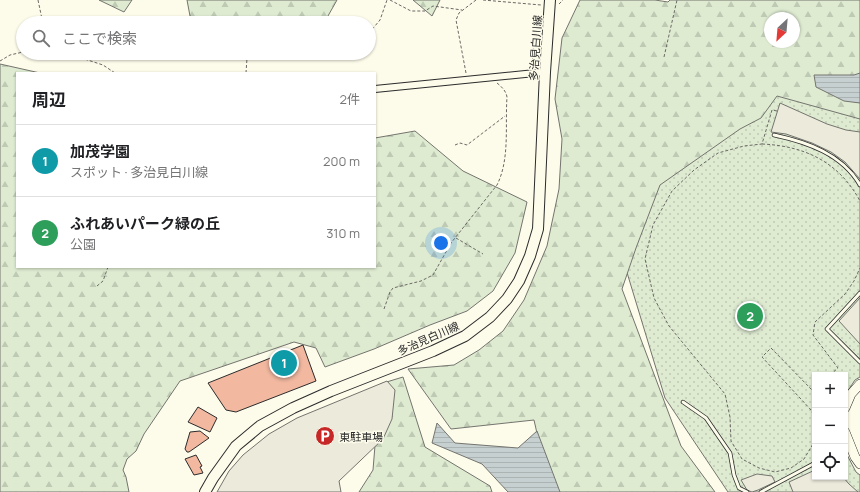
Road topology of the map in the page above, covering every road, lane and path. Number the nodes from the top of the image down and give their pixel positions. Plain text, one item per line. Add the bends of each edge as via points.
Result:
1 (38, 0) edge
2 (387, 0) edge
3 (390, 0) edge
4 (476, 0) edge
5 (484, 0) edge
6 (677, 0) edge
7 (550, 3) edge
8 (463, 10) junction
9 (41, 16) edge
10 (376, 25) edge
11 (539, 30) dead end
12 (16, 54) edge
13 (664, 57) dead end
14 (88, 60) edge
15 (247, 60) edge
16 (0, 61) edge
17 (114, 72) edge
18 (246, 72) edge
19 (545, 72) junction
20 (533, 73) junction
21 (488, 77) junction
22 (467, 79) junction
23 (376, 89) edge
24 (777, 111) dead end
25 (506, 116) junction
26 (774, 136) dead end
27 (762, 144) junction
28 (455, 145) dead end
29 (860, 185) edge
30 (860, 201) edge
31 (455, 237) junction
32 (483, 254) dead end
33 (108, 268) edge
34 (96, 286) dead end
35 (860, 293) edge
36 (384, 309) dead end
37 (860, 362) edge
38 (860, 384) edge
39 (812, 390) edge
40 (848, 401) edge
41 (683, 402) dead end
42 (812, 411) edge
43 (813, 444) edge
44 (848, 447) edge
45 (860, 464) edge
46 (812, 465) edge
47 (205, 492) edge
48 (748, 492) edge
49 (761, 492) edge

1 - 9 path
2 - 10 path
3 - 8 path via 410,11 425,11 433,6
4 - 8 path
5 - 7 path
6 - 13 path
7 - 19 main road, 多治見白川線
8 - 22 path via 456,20
11 - 20 path via 536,37
12 - 16 path
14 - 17 path
15 - 18 path
19 - 20 street
19 - 47 main road, 多治見白川線 via 538,229 519,281 507,299 490,317 465,336 331,391 260,426 236,446 212,478
20 - 21 street
21 - 22 street
21 - 25 path via 506,93
22 - 23 street
24 - 27 path via 772,110
25 - 28 path via 467,145
25 - 31 path via 506,154 500,178 493,192
26 - 29 lane via 820,149 840,161
27 - 30 path via 795,148 821,160 833,167 847,181
27 - 43 path via 718,153 694,170 672,191 653,225 645,259 654,298 669,326 725,394 730,417 731,441 742,459 758,468 775,472 791,468 804,459
31 - 32 path
31 - 36 path via 433,275 422,281 393,288
33 - 34 path via 104,281
35 - 37 lane via 827,329
38 - 40 street
39 - 42 path via 771,348 762,358
41 - 48 lane via 706,418 730,453 739,488
44 - 45 street
46 - 49 lane

